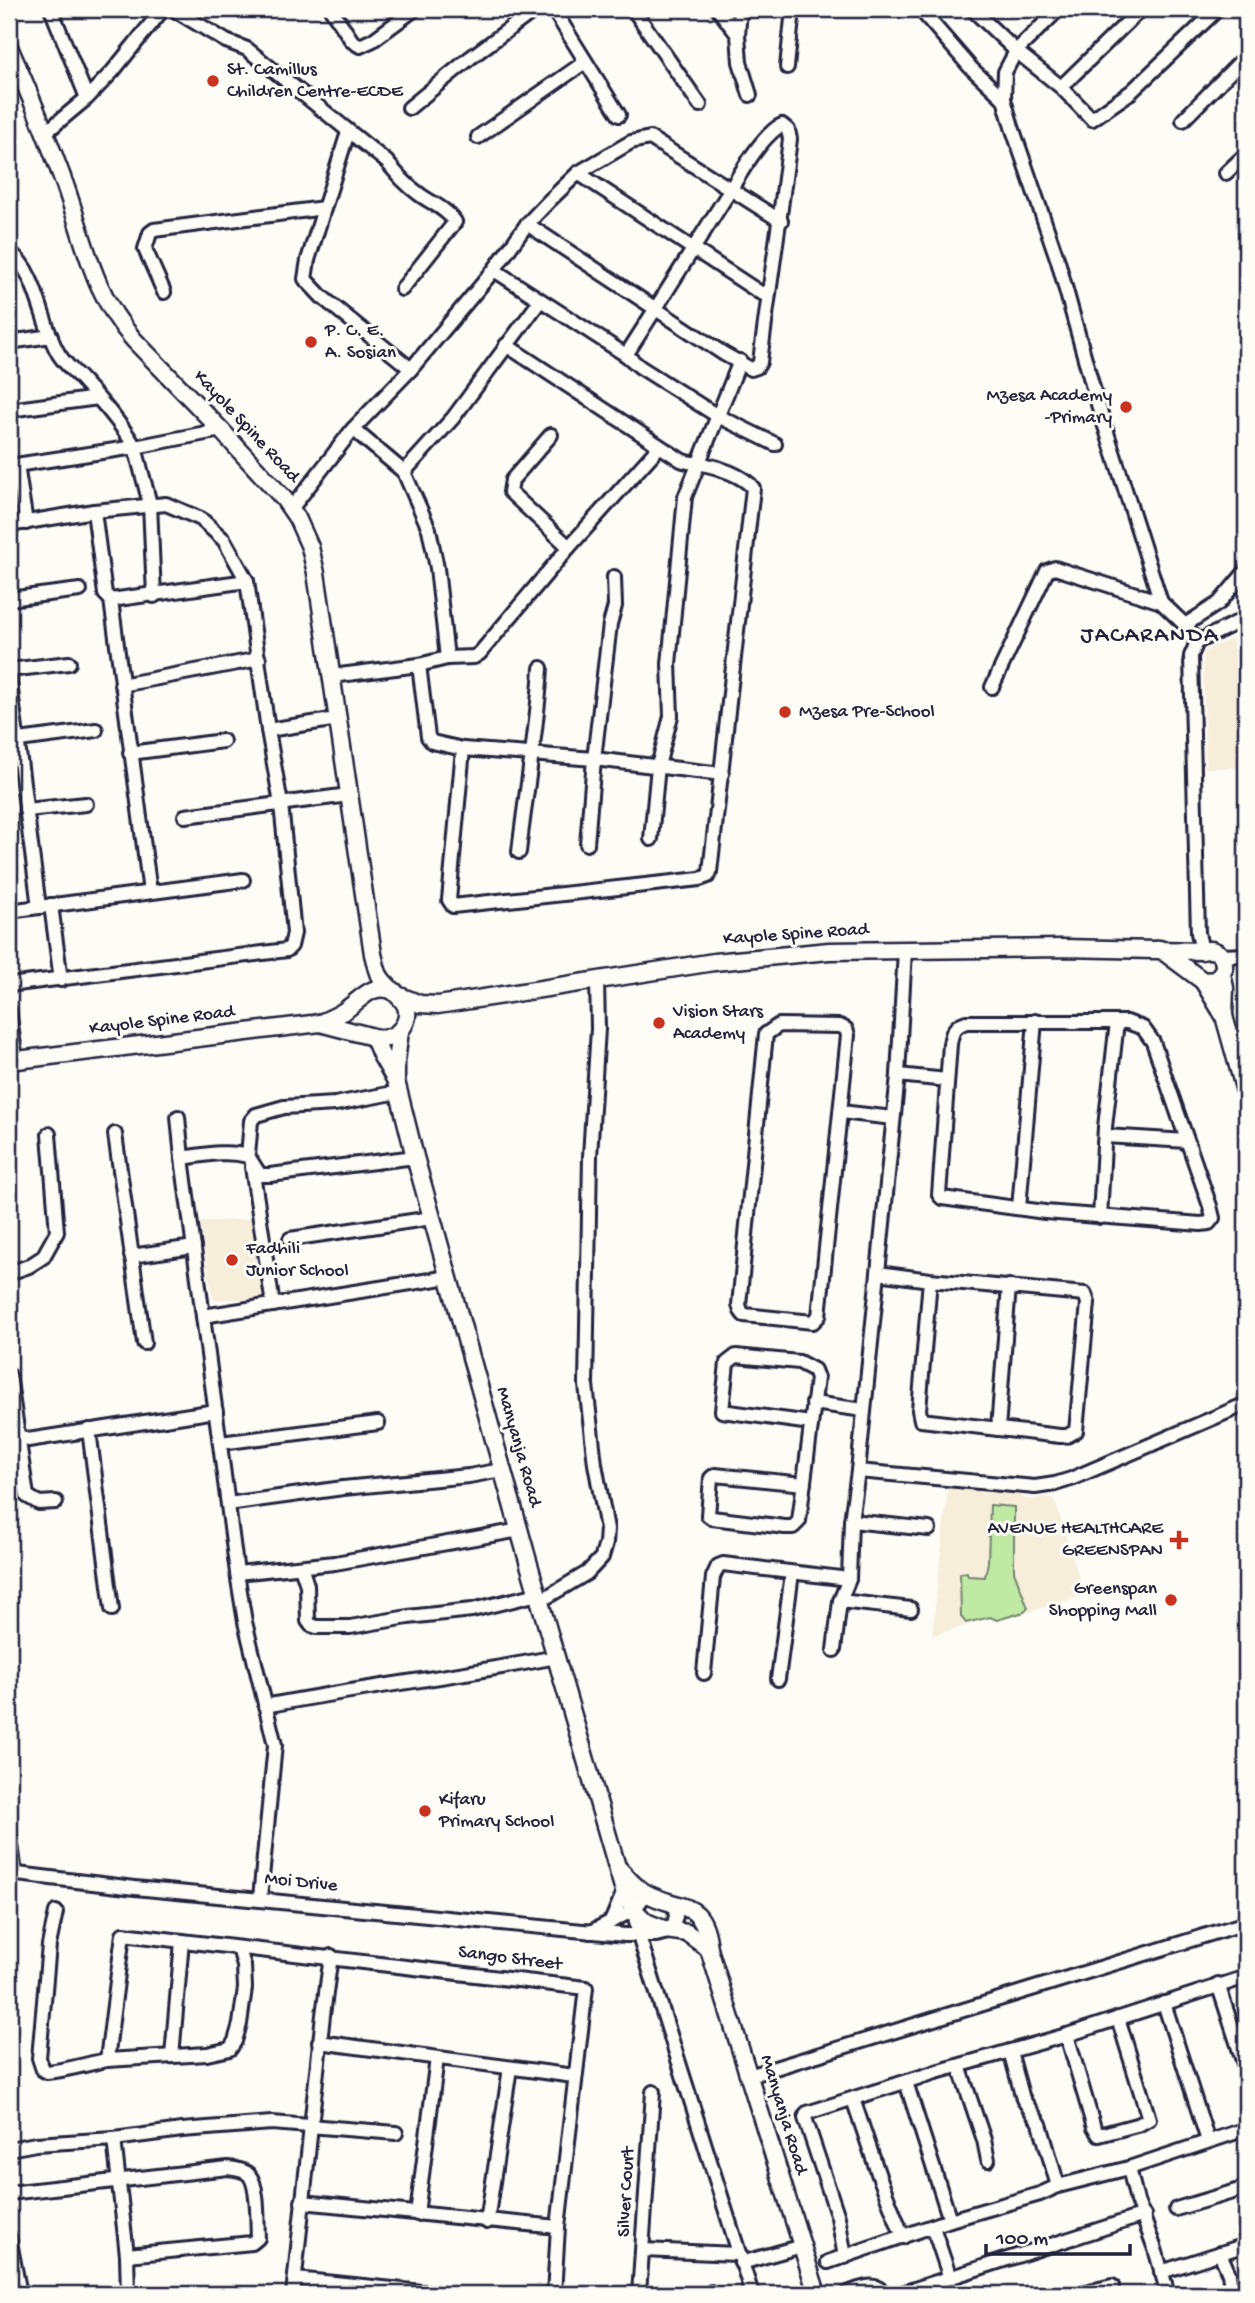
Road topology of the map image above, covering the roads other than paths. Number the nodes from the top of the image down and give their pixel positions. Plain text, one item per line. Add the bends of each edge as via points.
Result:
1 (163, 9) edge
2 (173, 9) edge
3 (331, 9) edge
4 (415, 9) edge
5 (536, 9) edge
6 (553, 9) edge
7 (633, 9) edge
8 (718, 9) edge
9 (740, 9) edge
10 (793, 9) edge
11 (920, 9) edge
12 (1059, 9) edge
13 (1142, 9) edge
14 (1218, 9) edge
15 (56, 11) edge
16 (979, 11) edge
17 (738, 35) junction
18 (1016, 51) junction
19 (10, 56) edge
20 (1246, 56) edge
21 (585, 62) junction
22 (787, 67) dead end
23 (1061, 87) junction
24 (750, 95) dead end
25 (87, 98) junction
26 (1004, 99) junction
27 (700, 105) dead end
28 (410, 108) dead end
29 (619, 116) dead end
30 (1183, 120) dead end
31 (348, 132) junction
32 (45, 133) junction
33 (478, 137) dead end
34 (1246, 154) edge
35 (578, 173) junction
36 (1226, 173) dead end
37 (732, 189) junction
38 (324, 208) junction
39 (780, 221) junction
40 (527, 224) junction
41 (693, 249) junction
42 (9, 251) edge
43 (494, 270) junction
44 (402, 289) dead end
45 (164, 292) dead end
46 (768, 296) junction
47 (540, 301) junction
48 (655, 309) junction
49 (51, 336) junction
50 (9, 342) edge
51 (506, 345) junction
52 (626, 355) junction
53 (740, 361) junction
54 (411, 369) junction
55 (98, 398) junction
56 (9, 410) edge
57 (716, 415) junction
58 (353, 429) junction
59 (221, 430) junction
60 (551, 435) dead end
61 (775, 444) dead end
62 (135, 447) junction
63 (659, 447) junction
64 (699, 463) junction
65 (13, 466) edge
66 (404, 472) junction
67 (150, 504) junction
68 (291, 509) junction
69 (94, 511) junction
70 (26, 523) junction
71 (9, 525) edge
72 (569, 547) junction
73 (1246, 571) edge
74 (614, 577) dead end
75 (247, 581) junction
76 (80, 590) dead end
77 (154, 596) junction
78 (9, 599) edge
79 (110, 600) junction
80 (1161, 602) junction
81 (1246, 618) edge
82 (1185, 625) junction
83 (1197, 642) junction
84 (447, 658) junction
85 (258, 659) junction
86 (69, 663) dead end
87 (419, 665) junction
88 (541, 668) dead end
89 (9, 673) edge
90 (332, 676) junction
91 (121, 685) junction
92 (992, 687) dead end
93 (338, 719) junction
94 (96, 730) dead end
95 (268, 730) junction
96 (19, 740) junction
97 (223, 741) dead end
98 (463, 749) junction
99 (130, 753) junction
100 (530, 754) junction
101 (594, 759) junction
102 (658, 766) junction
103 (722, 774) junction
104 (349, 795) junction
105 (86, 804) dead end
106 (281, 804) junction
107 (26, 810) junction
108 (185, 816) dead end
109 (651, 839) dead end
110 (587, 844) dead end
111 (519, 852) dead end
112 (243, 880) dead end
113 (150, 891) junction
114 (45, 906) junction
115 (9, 911) edge
116 (1160, 949) junction
117 (905, 950) junction
118 (1202, 951) junction
119 (373, 954) junction
120 (1246, 955) edge
121 (1221, 956) junction
122 (1222, 974) junction
123 (1198, 976) junction
124 (61, 980) junction
125 (597, 980) junction
126 (9, 985) edge
127 (397, 993) junction
128 (362, 997) junction
129 (438, 1005) junction
130 (9, 1010) edge
131 (1224, 1016) junction
132 (1035, 1021) junction
133 (1116, 1022) junction
134 (320, 1023) junction
135 (402, 1028) junction
136 (370, 1036) junction
137 (12, 1060) edge
138 (898, 1074) junction
139 (947, 1080) junction
140 (396, 1081) junction
141 (1246, 1095) edge
142 (400, 1098) junction
143 (841, 1112) junction
144 (178, 1117) dead end
145 (893, 1118) junction
146 (116, 1134) dead end
147 (49, 1135) dead end
148 (1105, 1136) junction
149 (1186, 1141) junction
150 (182, 1157) junction
151 (415, 1157) junction
152 (250, 1160) junction
153 (1019, 1208) junction
154 (1100, 1217) junction
155 (432, 1218) junction
156 (290, 1239) dead end
157 (194, 1247) junction
158 (131, 1256) junction
159 (9, 1273) edge
160 (878, 1273) junction
161 (449, 1278) junction
162 (930, 1280) junction
163 (1009, 1286) junction
164 (273, 1305) junction
165 (203, 1316) junction
166 (144, 1343) dead end
167 (9, 1375) edge
168 (813, 1403) junction
169 (1246, 1404) edge
170 (864, 1410) junction
171 (216, 1411) junction
172 (378, 1423) dead end
173 (811, 1423) junction
174 (998, 1429) junction
175 (89, 1430) junction
176 (18, 1435) junction
177 (220, 1443) junction
178 (496, 1471) dead end
179 (858, 1471) junction
180 (804, 1484) junction
181 (56, 1502) dead end
182 (228, 1504) junction
183 (851, 1521) junction
184 (929, 1529) dead end
185 (520, 1530) junction
186 (301, 1567) junction
187 (237, 1573) junction
188 (792, 1573) junction
189 (849, 1579) junction
190 (539, 1598) junction
191 (840, 1601) junction
192 (112, 1609) dead end
193 (911, 1609) dead end
194 (834, 1650) dead end
195 (556, 1657) junction
196 (704, 1673) dead end
197 (778, 1679) dead end
198 (265, 1706) junction
199 (9, 1830) edge
200 (619, 1869) junction
201 (12, 1873) edge
202 (624, 1891) junction
203 (646, 1894) junction
204 (260, 1898) junction
205 (674, 1903) junction
206 (634, 1910) junction
207 (56, 1912) dead end
208 (611, 1922) junction
209 (1246, 1923) edge
210 (672, 1931) junction
211 (590, 1932) junction
212 (638, 1933) junction
213 (182, 1941) junction
214 (239, 1948) junction
215 (709, 1949) junction
216 (331, 1956) junction
217 (1246, 1977) edge
218 (1218, 1984) junction
219 (1164, 2003) junction
220 (1118, 2018) junction
221 (1067, 2035) junction
222 (320, 2042) junction
223 (1010, 2051) junction
224 (172, 2056) junction
225 (438, 2059) junction
226 (107, 2060) junction
227 (959, 2066) junction
228 (510, 2068) junction
229 (1246, 2070) edge
230 (574, 2076) junction
231 (749, 2076) junction
232 (906, 2082) junction
233 (653, 2092) dead end
234 (853, 2099) junction
235 (311, 2128) junction
236 (1246, 2129) edge
237 (396, 2133) dead end
238 (114, 2139) junction
239 (1208, 2141) junction
240 (9, 2149) edge
241 (988, 2160) dead end
242 (1129, 2168) junction
243 (118, 2182) junction
244 (1058, 2186) junction
245 (1246, 2188) edge
246 (9, 2193) edge
247 (302, 2202) junction
248 (1176, 2209) dead end
249 (417, 2214) junction
250 (1144, 2215) junction
251 (950, 2220) junction
252 (487, 2222) junction
253 (558, 2227) junction
254 (933, 2227) junction
255 (9, 2237) edge
256 (903, 2237) junction
257 (1246, 2245) edge
258 (802, 2246) junction
259 (643, 2250) junction
260 (1220, 2253) junction
261 (127, 2255) junction
262 (845, 2257) junction
263 (739, 2258) junction
264 (828, 2262) dead end
265 (1161, 2272) junction
266 (950, 2278) junction
267 (295, 2279) junction
268 (1112, 2286) dead end
269 (848, 2293) edge
270 (20, 2294) edge
271 (128, 2294) edge
272 (293, 2294) edge
273 (442, 2294) edge
274 (554, 2294) edge
275 (639, 2294) edge
276 (752, 2294) edge
277 (817, 2294) edge
278 (885, 2294) edge
279 (899, 2294) edge
280 (1078, 2294) edge
281 (1168, 2294) edge
282 (1232, 2294) edge

1 - 25 street
2 - 31 street via 226,41 247,48
3 - 4 street via 360,46
5 - 28 street
6 - 21 street
7 - 27 street
8 - 17 street
9 - 17 street
10 - 22 street
11 - 26 street
12 - 18 street
13 - 23 street
14 - 23 street via 1131,92 1092,119
15 - 25 street
16 - 18 street
17 - 24 street
18 - 23 street
18 - 26 street via 1004,72
19 - 32 main road, Kayole Spine Road
20 - 30 street
21 - 29 street
21 - 33 street
25 - 32 street
26 - 80 street
31 - 38 street
31 - 44 street via 455,222
32 - 59 main road, Kayole Spine Road via 107,305 134,340
34 - 36 street
35 - 37 street via 631,142 650,138
35 - 40 street
35 - 41 street
37 - 39 street
37 - 39 street via 755,153 782,125 790,139
37 - 41 street
38 - 45 street via 154,230 145,249
38 - 54 street via 305,279
39 - 46 street
40 - 43 street
40 - 48 street
41 - 46 street
41 - 48 street
42 - 49 street via 39,300
43 - 47 street
43 - 54 street
46 - 53 street via 758,367 751,369
47 - 51 street
47 - 52 street
48 - 52 street
48 - 53 street
49 - 50 street
49 - 55 street via 57,353
51 - 63 street
51 - 66 street via 453,418
52 - 57 street
53 - 57 street
54 - 58 street
55 - 56 street
55 - 62 street
57 - 61 street
57 - 64 street
58 - 66 street
58 - 68 street
59 - 62 street
59 - 68 main road, Kayole Spine Road
60 - 72 street via 512,480 510,492
62 - 65 street
62 - 67 street
63 - 64 street via 687,463
63 - 72 street
64 - 102 street via 685,496 669,664 671,716
64 - 103 street via 738,477 753,488
65 - 70 street
66 - 84 street via 433,543
67 - 69 street
67 - 75 street via 166,504 201,519 224,540
67 - 77 street
68 - 90 main road, Kayole Spine Road via 313,559
69 - 70 street
69 - 79 street via 105,594
70 - 71 street
72 - 84 street via 480,653
73 - 82 street via 1219,603
74 - 101 street via 615,606
75 - 77 street
75 - 85 street
76 - 78 street
77 - 79 street
79 - 91 street
80 - 82 street
80 - 92 street via 1061,568 1047,571
81 - 83 street
82 - 83 street
83 - 118 street via 1191,656
84 - 87 street
85 - 91 street
85 - 95 street
86 - 89 street
87 - 90 street
87 - 98 street via 428,737
88 - 100 street
89 - 96 street
90 - 93 main road, Kayole Spine Road
91 - 99 street
93 - 95 street
93 - 104 main road, Kayole Spine Road
94 - 96 street
95 - 106 street
96 - 107 street
97 - 99 street
98 - 100 street
98 - 103 street via 449,900 453,906 708,876
99 - 113 street
100 - 101 street
100 - 111 street
101 - 102 street
101 - 110 street
102 - 103 street
102 - 109 street
104 - 106 street
104 - 119 main road, Kayole Spine Road
105 - 107 street
106 - 108 street
106 - 124 street via 295,933 287,950
107 - 114 street
112 - 113 street
113 - 114 street
114 - 115 street
114 - 124 street
116 - 117 main road, Kayole Spine Road
116 - 118 main road, Kayole Spine Road
116 - 123 main road
117 - 125 main road, Kayole Spine Road via 761,957
117 - 138 street
118 - 121 main road via 1212,950
118 - 123 main road via 1193,962
119 - 127 main road via 379,974
119 - 128 main road
120 - 121 street
121 - 122 main road
122 - 123 main road via 1216,980
122 - 131 main road
123 - 131 main road
124 - 126 street
125 - 129 main road, Kayole Spine Road
125 - 190 street via 586,1385 606,1543 596,1565
127 - 128 main road via 379,988
127 - 129 main road via 410,1001
127 - 135 main road via 407,1010
128 - 134 main road
128 - 136 main road via 356,1018
129 - 135 main road
130 - 137 street
131 - 141 main road
132 - 133 street
132 - 139 street via 958,1025 953,1031
132 - 153 street
133 - 148 street
133 - 149 street via 1137,1024 1153,1042
134 - 136 main road
134 - 137 main road, Kayole Spine Road
135 - 136 main road via 388,1038
135 - 140 main road
136 - 140 main road, Manyanja Road
138 - 139 street
138 - 145 street
139 - 153 street via 939,1195
140 - 142 main road, Manyanja Road
142 - 151 main road, Manyanja Road
142 - 152 street via 393,1093 256,1115 251,1121
143 - 143 street via 846,1029 779,1024 770,1029 739,1305 744,1315 806,1322 819,1316
143 - 145 street
144 - 150 street
145 - 160 street
146 - 158 street
147 - 159 street via 57,1233 43,1257
148 - 149 street
148 - 154 street
149 - 154 street via 1210,1206 1213,1218 1209,1223
150 - 152 street via 232,1152
150 - 157 street
151 - 152 street via 270,1175 260,1175
151 - 155 main road, Manyanja Road
152 - 164 street
153 - 154 street
155 - 156 street
155 - 161 main road, Manyanja Road
157 - 158 street
157 - 165 street
158 - 166 street
160 - 162 street
160 - 170 street
161 - 164 street
161 - 185 main road, Manyanja Road
162 - 163 street
162 - 174 street via 921,1420
163 - 174 street
163 - 174 street via 1085,1294 1088,1303 1076,1431 1068,1436
164 - 165 street
165 - 171 street
167 - 176 street
168 - 170 street
168 - 173 street
168 - 173 street via 817,1378 814,1370 799,1362 736,1356 727,1363 722,1411
169 - 179 street via 1050,1485
170 - 179 street
171 - 175 street
171 - 177 street
172 - 177 street
173 - 180 street
175 - 176 street via 28,1440
175 - 192 street
176 - 181 street via 27,1496 39,1503
177 - 182 street
178 - 182 street
179 - 183 street
180 - 180 street via 715,1475 708,1515 793,1527 799,1521
182 - 187 street
183 - 184 street
183 - 189 street
185 - 186 street
185 - 190 main road, Manyanja Road
186 - 187 street
186 - 190 street via 308,1592 308,1621 317,1627 350,1627
187 - 198 street
188 - 189 street
188 - 196 street via 719,1566 713,1577
188 - 197 street
189 - 191 street
190 - 195 main road, Manyanja Road
191 - 193 street
191 - 194 street
195 - 198 street
195 - 200 main road, Manyanja Road
198 - 204 street via 275,1745
199 - 201 street
200 - 202 main road, Manyanja Road
200 - 203 main road, Manyanja Road
201 - 204 street, Moi Drive
202 - 206 main road, Manyanja Road
202 - 208 street
203 - 205 main road, Manyanja Road
203 - 206 street
204 - 211 street, Moi Drive
205 - 210 street
205 - 215 main road, Manyanja Road via 699,1915
206 - 208 street
206 - 210 main road, Manyanja Road via 650,1925
206 - 212 street
207 - 226 street via 39,2058 43,2070 74,2069
208 - 211 street
209 - 231 street
210 - 212 street, Moi Drive
210 - 215 main road, Manyanja Road via 692,1935
211 - 212 street, Moi Drive
212 - 263 street
213 - 214 street, Sango Street
213 - 224 street
213 - 226 street, Sango Street via 123,1934
214 - 216 street, Sango Street
214 - 224 street via 245,1976 235,2041 224,2052
215 - 231 main road, Manyanja Road
216 - 222 street
216 - 230 street, Sango Street via 586,1988
217 - 218 street
218 - 219 street
218 - 229 street
219 - 220 street
219 - 239 street
220 - 221 street
220 - 221 street via 1149,2119 1140,2124 1099,2134 1094,2128
221 - 223 street
222 - 225 street
222 - 235 street
223 - 227 street
223 - 244 street via 1023,2099 1040,2124
224 - 226 street
225 - 228 street
225 - 249 street
227 - 232 street
227 - 241 street
228 - 230 street
228 - 252 street
230 - 253 street, Sango Street
231 - 258 main road, Manyanja Road
232 - 234 street
232 - 251 street
233 - 259 street, Silver Court
234 - 256 street
234 - 262 street via 810,2112 805,2118 838,2217
235 - 237 street
235 - 238 street via 272,2123
235 - 247 street
236 - 239 street
238 - 240 street
238 - 243 street
239 - 242 street
242 - 244 street
242 - 250 street
243 - 246 street
243 - 261 street
243 - 261 street via 228,2168 248,2173 255,2187 257,2238 252,2243
244 - 251 street
245 - 248 street
247 - 249 street
247 - 267 street
249 - 252 street
250 - 265 street
250 - 266 street
251 - 254 street
252 - 253 street
253 - 274 street, Sango Street
254 - 256 street
254 - 266 street
255 - 270 street
256 - 262 street
257 - 260 street
258 - 263 street
258 - 277 main road, Manyanja Road
259 - 263 street
259 - 275 street, Silver Court
260 - 265 street
260 - 282 street
261 - 271 street
262 - 264 street
263 - 276 street
265 - 281 street
266 - 279 street
267 - 272 street
267 - 273 street
268 - 280 street
269 - 278 street via 868,2286

